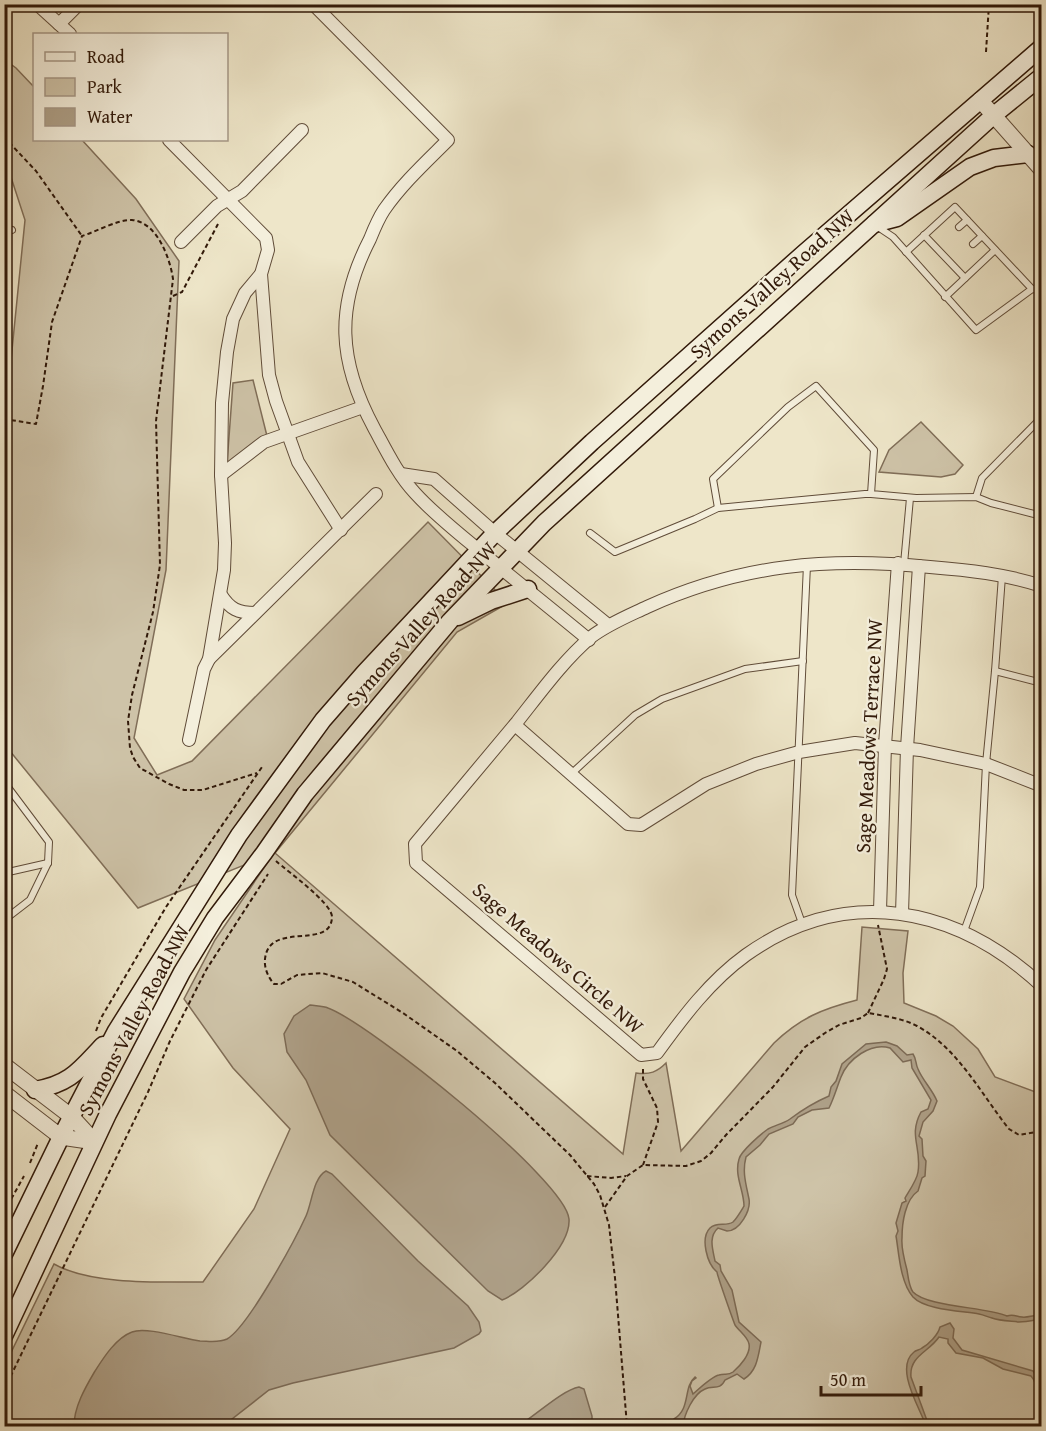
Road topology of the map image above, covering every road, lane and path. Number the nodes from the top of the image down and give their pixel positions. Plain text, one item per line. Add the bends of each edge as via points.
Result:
1 (37, 4) edge
2 (79, 4) edge
3 (313, 4) edge
4 (989, 4) edge
5 (59, 24) junction
6 (69, 33) edge
7 (1041, 47) edge
8 (987, 52) dead end
9 (1041, 76) edge
10 (980, 100) junction
11 (994, 115) junction
12 (302, 130) dead end
13 (4, 137) edge
14 (170, 141) edge
15 (1028, 154) junction
16 (1041, 170) edge
17 (228, 199) junction
18 (216, 206) junction
19 (967, 220) junction
20 (873, 224) junction
21 (959, 227) dead end
22 (12, 230) dead end
23 (4, 233) edge
24 (82, 236) junction
25 (924, 236) junction
26 (982, 236) junction
27 (181, 242) dead end
28 (941, 242) dead end
29 (973, 244) dead end
30 (935, 248) junction
31 (995, 250) junction
32 (906, 252) junction
33 (956, 259) dead end
34 (950, 264) junction
35 (261, 274) junction
36 (965, 278) junction
37 (1032, 289) junction
38 (1041, 290) edge
39 (172, 296) junction
40 (945, 297) junction
41 (363, 407) junction
42 (1041, 417) edge
43 (4, 419) edge
44 (287, 435) junction
45 (400, 474) junction
46 (221, 475) junction
47 (376, 494) dead end
48 (871, 494) junction
49 (976, 497) junction
50 (910, 498) junction
51 (718, 508) junction
52 (1041, 516) edge
53 (341, 530) junction
54 (495, 533) junction
55 (590, 533) dead end
56 (479, 550) junction
57 (517, 551) junction
58 (807, 564) junction
59 (901, 564) junction
60 (919, 566) junction
61 (500, 568) junction
62 (1002, 576) junction
63 (1041, 586) edge
64 (528, 589) junction
65 (220, 595) junction
66 (255, 613) junction
67 (450, 621) junction
68 (608, 626) junction
69 (589, 640) junction
70 (209, 659) junction
71 (803, 662) junction
72 (995, 672) junction
73 (1041, 683) edge
74 (514, 725) junction
75 (189, 740) dead end
76 (885, 745) junction
77 (907, 748) junction
78 (798, 752) junction
79 (986, 764) junction
80 (262, 768) dead end
81 (257, 773) junction
82 (571, 774) junction
83 (4, 782) edge
84 (1041, 786) edge
85 (264, 853) junction
86 (48, 863) junction
87 (271, 870) dead end
88 (4, 873) edge
89 (880, 911) junction
90 (902, 914) junction
91 (4, 920) edge
92 (803, 926) junction
93 (963, 934) junction
94 (1041, 987) edge
95 (868, 1013) junction
96 (116, 1031) junction
97 (95, 1034) dead end
98 (641, 1055) junction
99 (4, 1065) edge
100 (35, 1090) junction
101 (4, 1093) edge
102 (72, 1117) junction
103 (1041, 1131) edge
104 (61, 1137) junction
105 (94, 1142) junction
106 (38, 1143) dead end
107 (643, 1165) junction
108 (29, 1166) dead end
109 (24, 1176) dead end
110 (587, 1176) junction
111 (627, 1176) junction
112 (605, 1208) junction
113 (4, 1212) edge
114 (4, 1254) edge
115 (4, 1336) edge
116 (4, 1389) edge
117 (627, 1426) edge

1 - 5 street
2 - 5 street
3 - 41 street via 448,140 383,211 352,278 346,302 345,337 351,377
4 - 8 path
5 - 6 street
7 - 10 main road, Symons Valley Road NW
9 - 11 main road, Symons Valley Road NW
10 - 11 street
10 - 54 main road, Symons Valley Road NW via 674,367
11 - 15 street
11 - 20 main road, Symons Valley Road NW
12 - 17 street via 242,191
13 - 24 path via 36,171
14 - 17 street
15 - 16 street
15 - 20 main road via 994,158 970,167 897,218
17 - 18 street
17 - 35 street via 266,238 268,250
18 - 27 street
18 - 39 path via 223,215 182,292
19 - 21 lane
19 - 25 lane via 955,207
19 - 26 lane
20 - 32 lane via 893,237
20 - 57 main road, Symons Valley Road NW via 681,396
22 - 23 lane
24 - 39 path via 123,221 145,225 164,248 171,264
24 - 43 path via 52,322 36,424
25 - 30 lane
25 - 32 lane
26 - 29 lane
26 - 31 lane
28 - 30 lane
30 - 34 lane
31 - 36 lane
31 - 37 lane
32 - 40 lane
33 - 34 lane
34 - 36 lane
35 - 44 street via 269,375
35 - 46 street via 245,293 233,319 222,403
36 - 40 lane
37 - 38 lane
37 - 40 lane via 976,330
39 - 81 path via 156,421 159,573 132,695 128,721 130,748 140,768 183,790 202,790
41 - 44 street
41 - 45 street
42 - 49 lane via 982,478
44 - 46 street via 264,442
44 - 53 street via 298,462
45 - 54 street via 434,479
45 - 56 street via 415,493
46 - 65 street via 225,543
47 - 53 street
48 - 50 lane
48 - 51 lane
48 - 51 lane via 874,450 816,386 788,407 713,479
49 - 50 lane
49 - 52 lane
50 - 59 lane
51 - 55 lane via 615,552
53 - 66 street
54 - 56 main road, Symons Valley Road NW
54 - 57 street
56 - 61 street
56 - 96 main road, Symons Valley Road NW via 364,674 296,757 239,835
57 - 61 main road, Symons Valley Road NW
57 - 68 street
58 - 59 street, Sage Meadows Circle NW
58 - 68 street, Sage Meadows Circle NW via 713,582 676,594
58 - 71 lane
59 - 60 street, Sage Meadows Circle NW
59 - 76 street, Sage Meadows Terrace NW
60 - 62 street, Sage Meadows Circle NW
60 - 77 street, Sage Meadows Terrace NW
61 - 64 street
61 - 67 main road, Symons Valley Road NW
62 - 63 street, Sage Meadows Circle NW
62 - 72 lane
64 - 67 main road
64 - 69 street
65 - 66 street via 234,610
65 - 70 street
66 - 70 street
67 - 85 main road, Symons Valley Road NW via 305,794
68 - 69 street, Sage Meadows Circle NW
69 - 74 street, Sage Meadows Circle NW
70 - 75 street
71 - 78 lane
71 - 82 lane via 745,669 662,699 635,715
72 - 73 lane
72 - 79 lane
74 - 82 street
74 - 98 street, Sage Meadows Circle NW via 415,844 416,863
76 - 77 street
76 - 78 street via 855,743
76 - 89 street, Sage Meadows Terrace NW
77 - 79 street
77 - 90 street, Sage Meadows Terrace NW
78 - 82 street via 706,784 641,825 628,824
78 - 92 lane via 792,895
79 - 84 street
79 - 93 lane via 980,887
80 - 81 path
81 - 97 path via 165,907
83 - 86 lane via 49,842
85 - 105 main road, Symons Valley Road NW via 215,918 182,972
85 - 110 path via 318,897 332,917 324,931 315,935 275,940 267,949 268,978 281,984 297,975 322,973 353,982 403,1013 457,1051 532,1117
86 - 88 lane
86 - 91 lane via 30,900
87 - 116 path via 206,970
89 - 90 street, Sage Meadows Circle NW
89 - 92 street, Sage Meadows Circle NW via 821,918
89 - 95 path via 878,926 886,969
90 - 93 street, Sage Meadows Circle NW
92 - 98 street, Sage Meadows Circle NW via 746,955 706,990 657,1053
93 - 94 street, Sage Meadows Circle NW via 994,948
95 - 103 path via 916,1026 941,1042 1010,1129 1019,1135
95 - 107 path via 839,1025 805,1047 773,1087 701,1161 686,1166
96 - 100 main road via 70,1078
96 - 102 main road, Symons Valley Road NW
98 - 107 path via 643,1079 657,1108 658,1122
99 - 100 street
100 - 102 street
101 - 104 street
102 - 104 main road, Symons Valley Road NW
102 - 105 street
104 - 105 street
104 - 114 main road, Symons Valley Road NW
105 - 115 main road, Symons Valley Road NW
106 - 108 path
107 - 111 path
109 - 113 path
110 - 111 path
110 - 112 path
111 - 112 path
112 - 117 path

